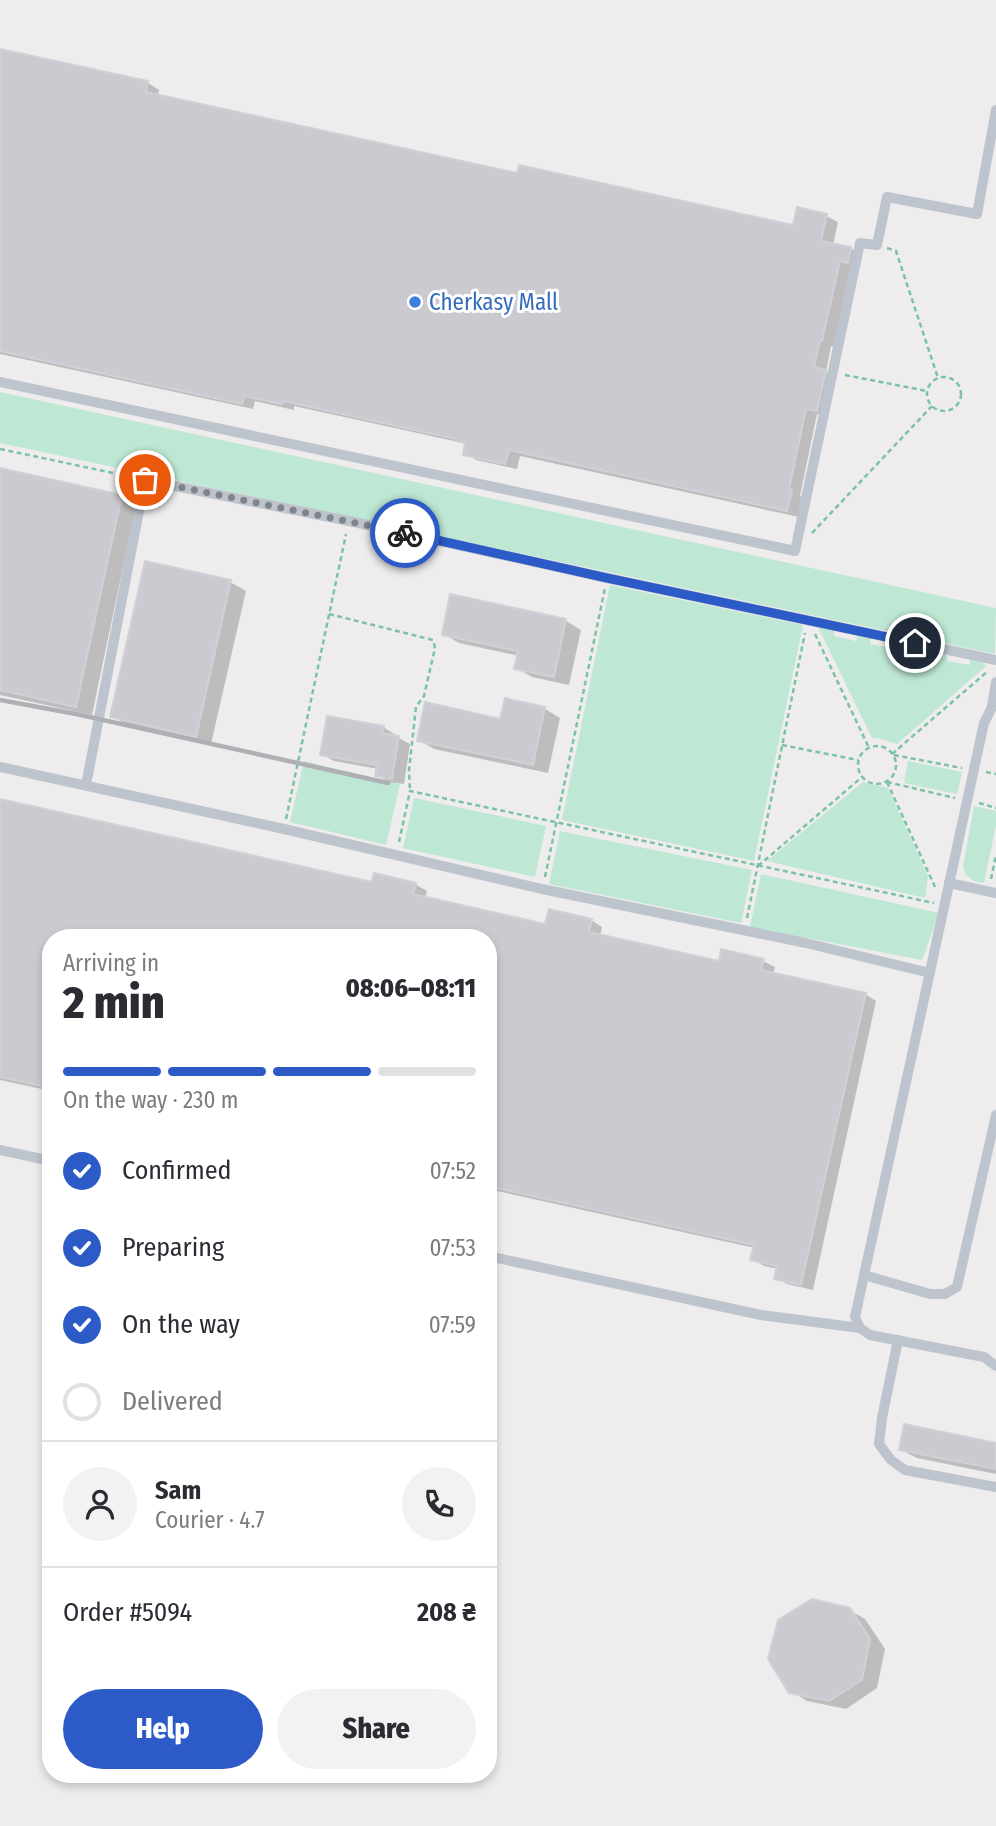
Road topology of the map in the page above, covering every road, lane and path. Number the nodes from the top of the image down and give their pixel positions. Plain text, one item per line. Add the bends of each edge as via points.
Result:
1 (996, 110) edge
2 (896, 251) dead end
3 (832, 373) junction
4 (938, 378) junction
5 (0, 382) edge
6 (927, 391) junction
7 (932, 406) junction
8 (0, 449) edge
9 (145, 480) junction
10 (349, 521) junction
11 (795, 551) junction
12 (607, 578) junction
13 (329, 614) junction
14 (808, 619) junction
15 (996, 662) edge
16 (996, 682) edge
17 (994, 705) edge
18 (781, 745) junction
19 (869, 748) junction
20 (893, 755) junction
21 (858, 760) junction
22 (0, 767) edge
23 (973, 770) junction
24 (996, 774) edge
25 (862, 777) junction
26 (887, 782) junction
27 (86, 785) junction
28 (410, 791) junction
29 (967, 800) junction
30 (996, 808) edge
31 (556, 823) junction
32 (284, 829) junction
33 (396, 855) junction
34 (996, 855) edge
35 (757, 866) junction
36 (949, 883) junction
37 (542, 889) junction
38 (992, 892) edge
39 (944, 905) junction
40 (744, 930) junction
41 (930, 973) junction
42 (996, 1115) edge
43 (0, 1150) edge
44 (42, 1159) edge
45 (497, 1258) edge
46 (864, 1275) junction
47 (860, 1328) junction
48 (898, 1340) junction
49 (996, 1366) edge
50 (996, 1487) edge

1 - 3 lane via 977,214 887,197 877,244 860,243
2 - 4 path
3 - 6 path
3 - 11 lane
4 - 6 path
4 - 7 path via 954,380 960,400 948,410
5 - 11 lane
6 - 7 path
7 - 11 path
8 - 9 path
9 - 10 lane
9 - 27 lane
10 - 12 lane
10 - 13 path
12 - 14 lane
12 - 31 path
13 - 28 path via 433,640 424,696 416,707
13 - 32 path
14 - 15 lane
14 - 18 path
14 - 19 path
15 - 20 path
16 - 17 lane
17 - 23 lane via 984,723
18 - 21 path
18 - 35 path
19 - 20 path via 885,747
19 - 21 path
20 - 23 path
20 - 26 path via 896,768
21 - 25 path
22 - 27 lane
23 - 24 path
23 - 29 lane
25 - 26 path via 875,785
25 - 35 path
26 - 29 path
26 - 39 path
27 - 32 lane
28 - 31 path
28 - 33 path
29 - 30 path
29 - 36 lane
31 - 35 path
31 - 37 path
32 - 33 lane
33 - 37 lane
34 - 38 path
35 - 39 path
35 - 40 path
36 - 38 lane
36 - 39 lane
37 - 40 lane
39 - 41 lane
40 - 41 lane
41 - 46 lane
42 - 46 lane via 957,1287 945,1294 930,1294
43 - 44 lane
45 - 47 lane via 761,1315
46 - 47 lane via 855,1317
47 - 48 lane via 870,1335
48 - 49 lane via 984,1357
48 - 50 lane via 879,1444 905,1470

